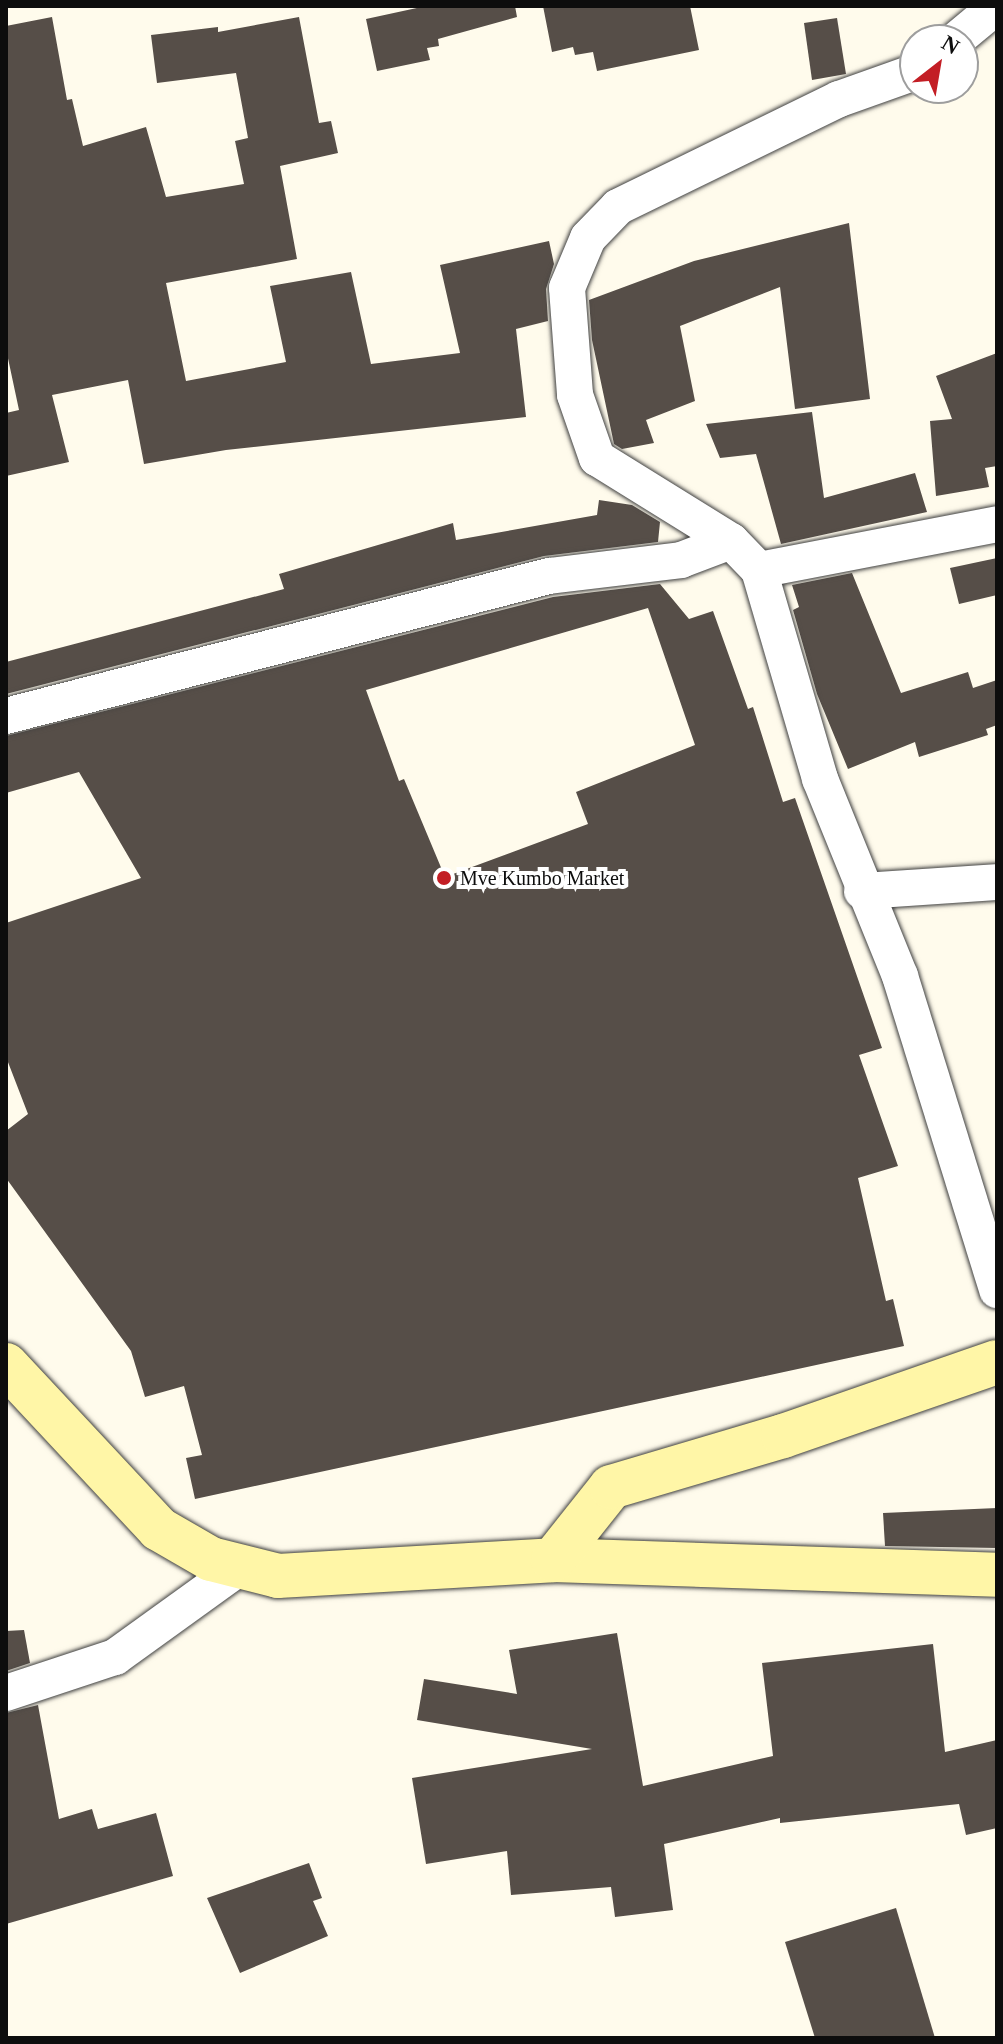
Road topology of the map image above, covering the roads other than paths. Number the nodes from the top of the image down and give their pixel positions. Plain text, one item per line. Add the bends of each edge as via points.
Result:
1 (997, 6) edge
2 (975, 24) edge
3 (899, 78) edge
4 (997, 524) edge
5 (731, 541) junction
6 (759, 570) junction
7 (6, 716) edge
8 (997, 882) edge
9 (862, 891) junction
10 (997, 1290) edge
11 (997, 1362) edge
12 (6, 1365) edge
13 (553, 1560) junction
14 (241, 1566) junction
15 (997, 1575) edge
16 (6, 1693) edge

1 - 2 street
3 - 5 street via 839,99 618,207 588,238 567,288 575,395 597,458
4 - 6 street
5 - 6 street
5 - 7 street via 681,560 549,576
6 - 9 street via 820,779
8 - 9 street
9 - 10 street via 900,976
11 - 13 main road via 783,1436 611,1487
12 - 14 main road via 159,1529 211,1559
13 - 14 main road via 278,1576
13 - 15 main road
14 - 16 street via 115,1657

